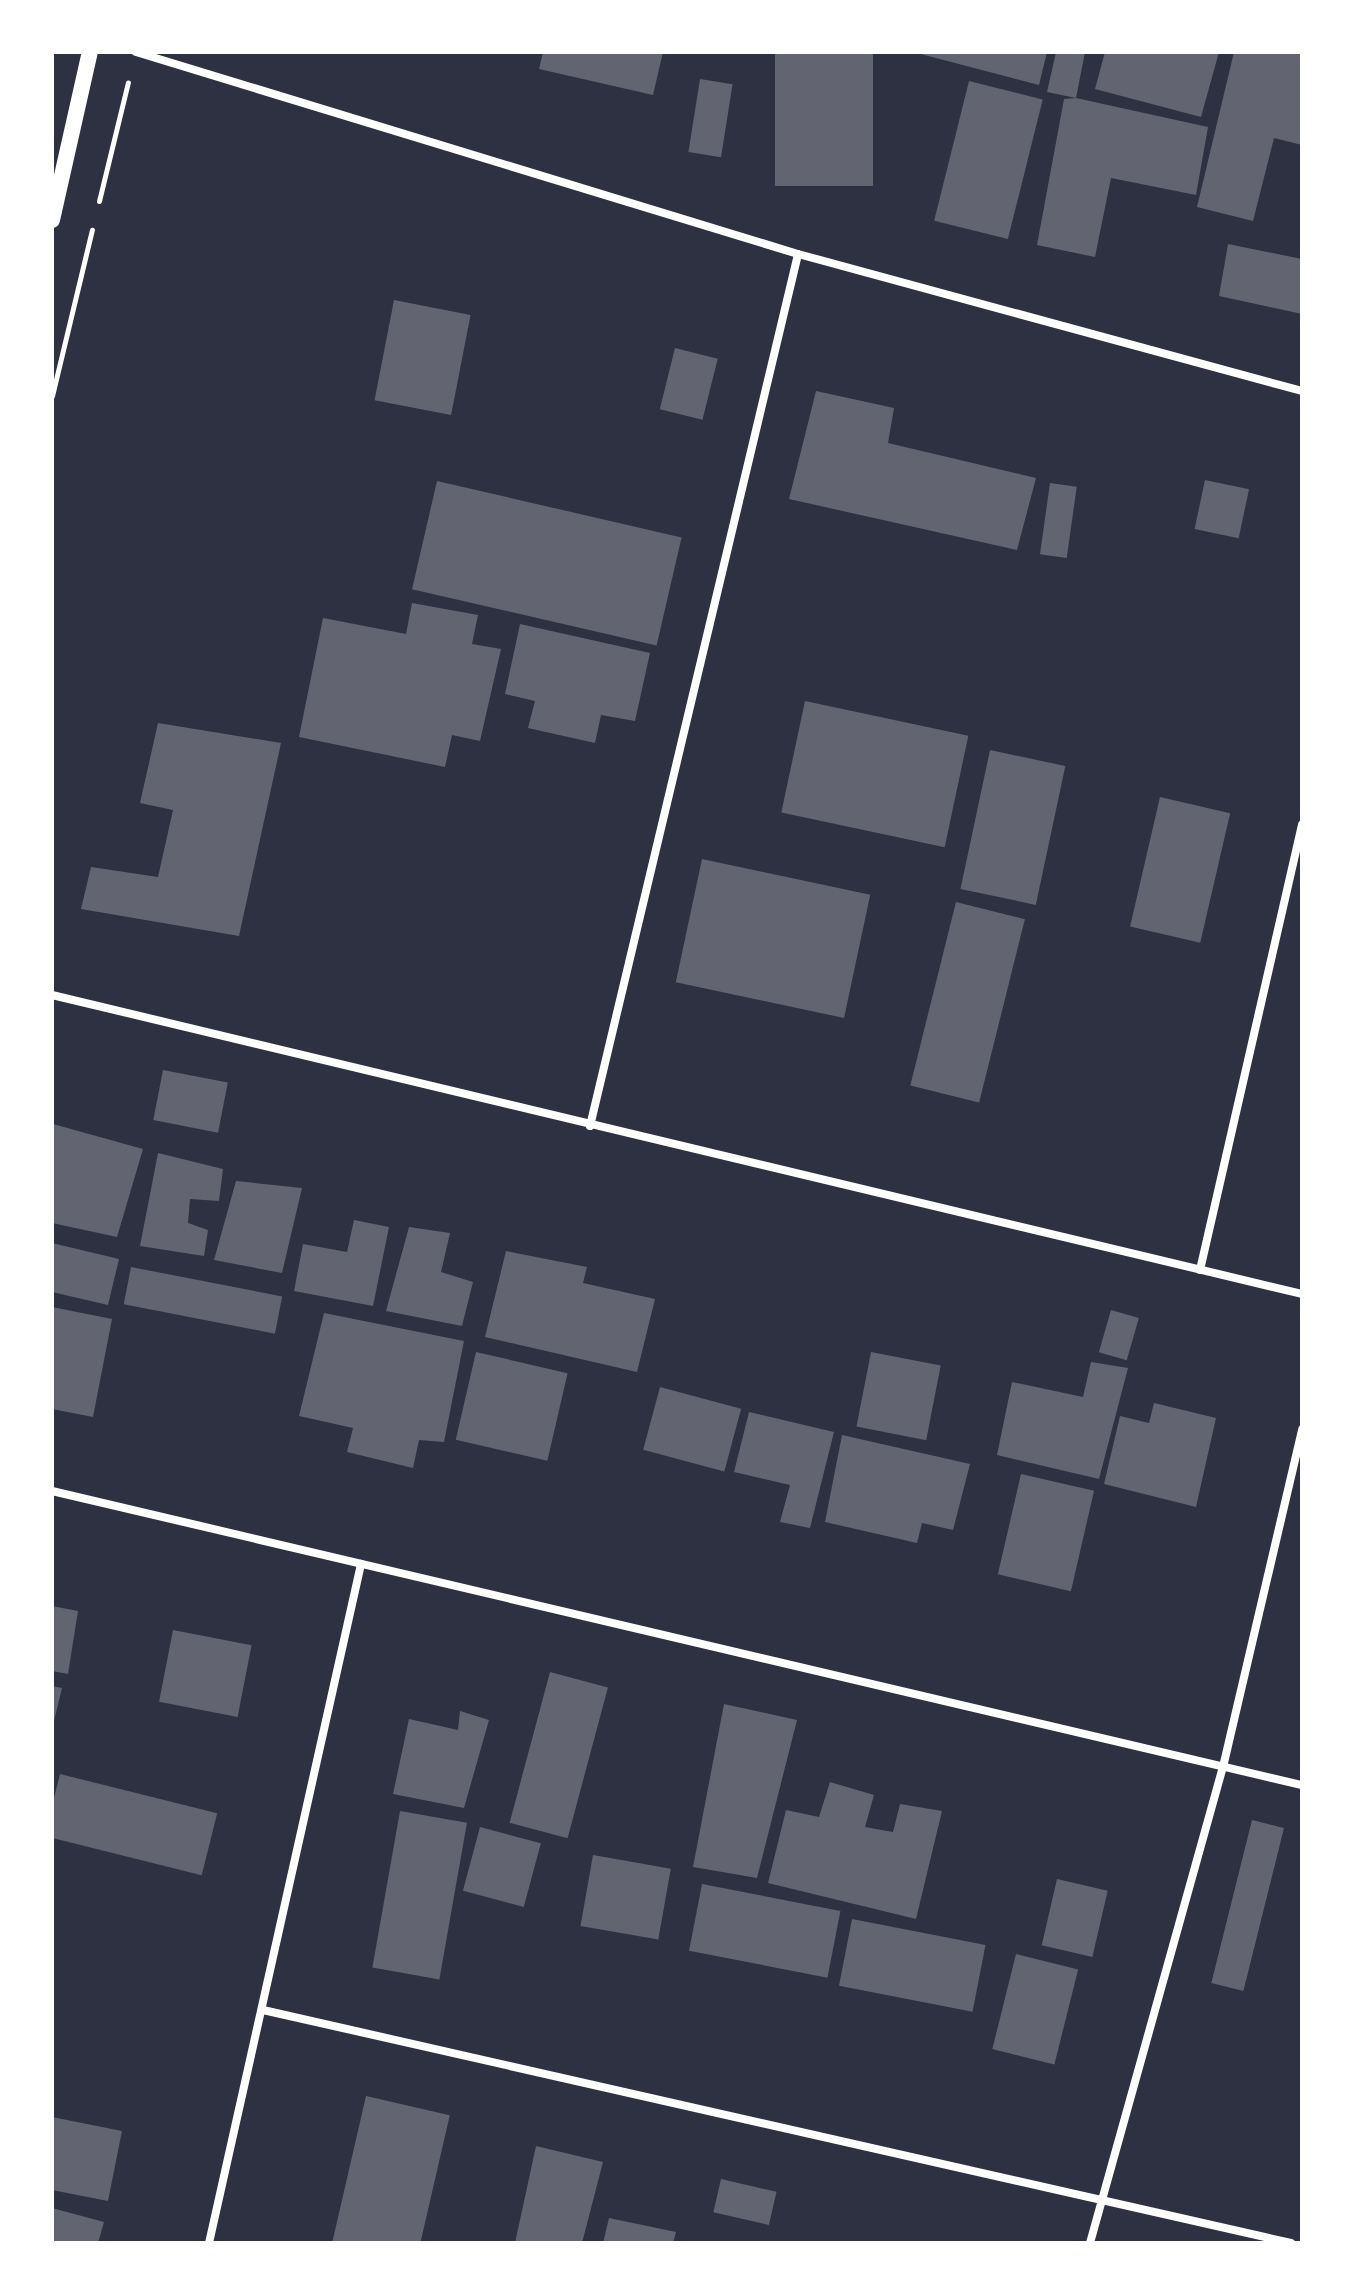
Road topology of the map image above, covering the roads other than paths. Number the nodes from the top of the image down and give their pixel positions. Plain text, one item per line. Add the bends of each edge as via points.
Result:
1 (90, 52) edge
2 (136, 52) edge
3 (52, 220) edge
4 (798, 254) junction
5 (1302, 391) edge
6 (1302, 825) edge
7 (52, 995) edge
8 (590, 1126) junction
9 (1200, 1270) junction
10 (1302, 1294) edge
11 (1302, 1429) edge
12 (52, 1491) edge
13 (361, 1564) junction
14 (1223, 1767) junction
15 (1302, 1785) edge
16 (263, 2010) junction
17 (1102, 2200) junction
18 (209, 2243) edge
19 (1090, 2243) edge
20 (1291, 2243) edge

1 - 3 main road
2 - 4 street
4 - 5 street
4 - 8 street
6 - 9 street
7 - 8 street
8 - 9 street
9 - 10 street
11 - 14 street
12 - 13 street
13 - 14 street
13 - 16 street
14 - 15 street
14 - 17 street
16 - 17 street
16 - 18 street
17 - 19 street
17 - 20 street

